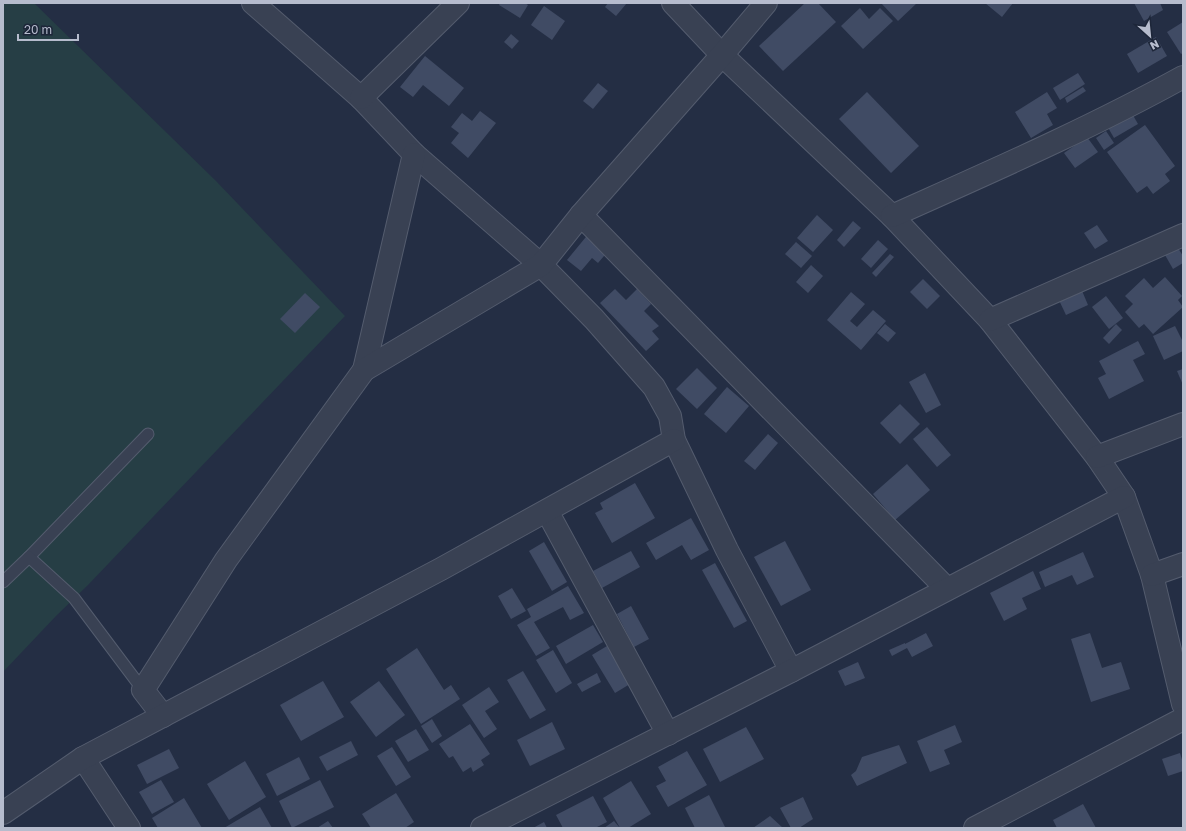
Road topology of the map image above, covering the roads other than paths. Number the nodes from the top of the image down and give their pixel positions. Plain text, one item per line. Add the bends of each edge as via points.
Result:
1 (253, 3) edge
2 (458, 3) edge
3 (673, 3) edge
4 (766, 3) edge
5 (722, 55) junction
6 (1183, 77) edge
7 (361, 98) junction
8 (414, 154) junction
9 (581, 215) junction
10 (892, 216) junction
11 (1183, 235) edge
12 (541, 265) junction
13 (990, 320) junction
14 (364, 370) junction
15 (1183, 424) edge
16 (148, 434) dead end
17 (674, 440) junction
18 (1097, 457) junction
19 (1124, 497) junction
20 (547, 511) junction
21 (29, 557) junction
22 (1183, 564) edge
23 (1152, 575) junction
24 (3, 582) edge
25 (947, 589) junction
26 (791, 671) junction
27 (143, 690) junction
28 (1183, 704) edge
29 (163, 716) junction
30 (1183, 719) edge
31 (668, 734) junction
32 (82, 758) junction
33 (3, 814) edge
34 (129, 828) edge
35 (482, 828) edge
36 (975, 828) edge

1 - 7 street
2 - 7 street
3 - 5 street
4 - 5 street
5 - 9 street
5 - 10 street
6 - 10 street via 1026,157
7 - 8 street
8 - 12 street
8 - 14 street
9 - 12 street
9 - 25 street
10 - 13 street
11 - 13 street
12 - 14 street
12 - 17 street via 654,387 670,416
13 - 18 street
14 - 27 street via 226,560
15 - 18 street
16 - 21 lane
17 - 20 street
17 - 26 street via 726,550
18 - 19 street
19 - 23 street
19 - 25 street
20 - 29 street
20 - 31 street
21 - 24 lane
21 - 27 lane via 74,598
22 - 23 street
23 - 28 street
25 - 26 street
26 - 31 street
27 - 29 street
29 - 32 street
30 - 36 street
31 - 35 street
32 - 33 street
32 - 34 street

